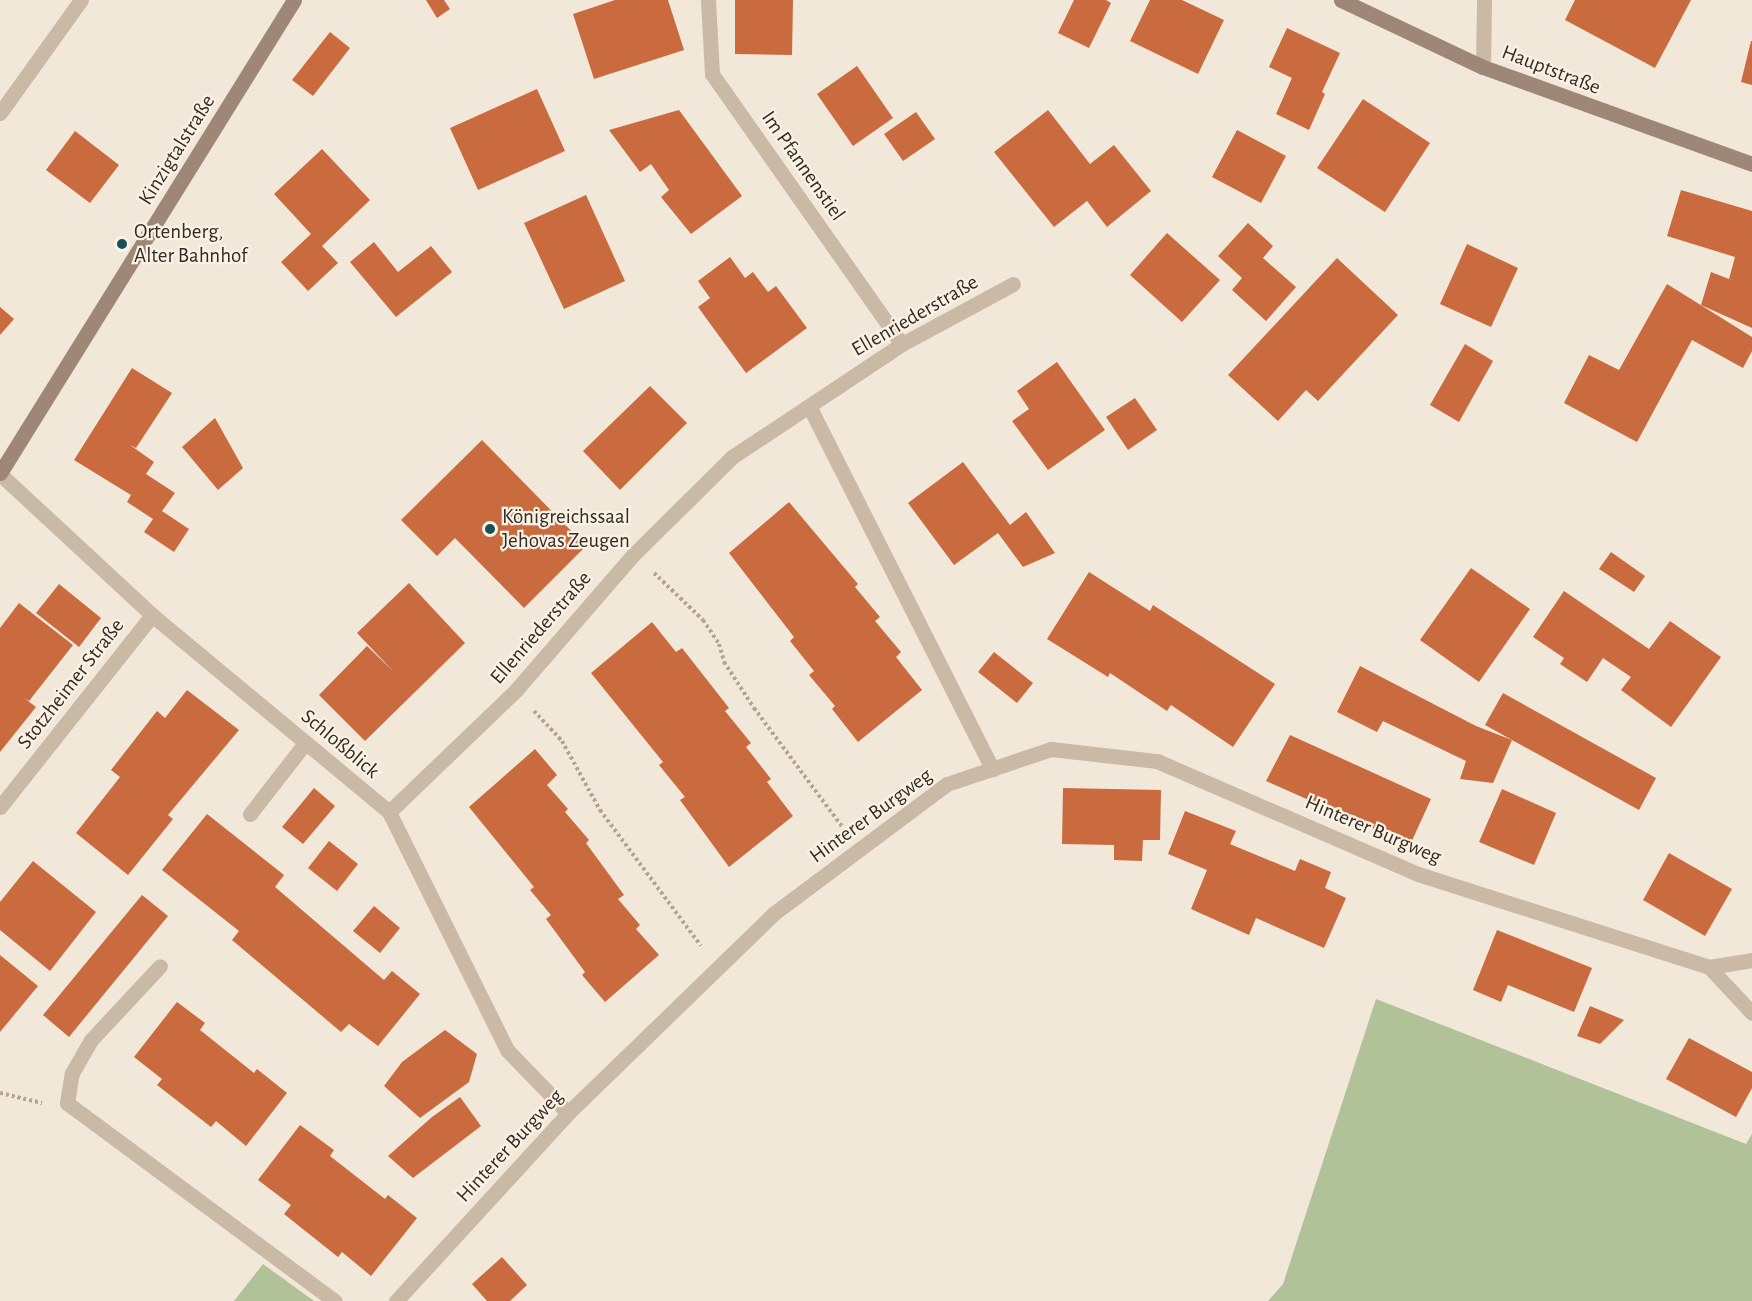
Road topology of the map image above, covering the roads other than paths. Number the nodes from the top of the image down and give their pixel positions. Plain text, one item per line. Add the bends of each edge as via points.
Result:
1 (81, 0) edge
2 (294, 0) edge
3 (708, 0) edge
4 (1341, 0) edge
5 (1484, 0) edge
6 (1483, 67) junction
7 (0, 113) edge
8 (1752, 164) edge
9 (1013, 284) dead end
10 (902, 344) junction
11 (809, 406) junction
12 (0, 473) edge
13 (152, 615) junction
14 (305, 743) junction
15 (992, 769) junction
16 (0, 807) edge
17 (389, 812) junction
18 (250, 814) dead end
19 (1752, 960) edge
20 (160, 966) dead end
21 (1709, 967) junction
22 (1752, 1013) edge
23 (568, 1113) junction
24 (334, 1301) edge
25 (396, 1301) edge

1 - 7 street
2 - 12 main road, Kinzigtalstraße
3 - 10 street, Im Pfannenstiel via 712,74
4 - 6 main road, Hauptstraße
5 - 6 street
6 - 8 main road, Hauptstraße
9 - 10 street, Ellenriederstraße
10 - 11 street, Ellenriederstraße
11 - 15 street
11 - 17 street, Ellenriederstraße via 732,457 634,554 516,690
12 - 13 street, Schloßblick
13 - 14 street, Schloßblick
13 - 16 street, Stotzheimer Straße
14 - 17 street, Schloßblick
14 - 18 street
15 - 21 street, Hinterer Burgweg via 1051,749 1157,761 1418,874
15 - 23 street, Hinterer Burgweg via 947,784 773,914
17 - 23 street, Schloßblick via 507,1050
19 - 21 street, Hinterer Burgweg
20 - 24 street via 91,1040 72,1073 67,1103
21 - 22 street
23 - 25 street, Hinterer Burgweg

